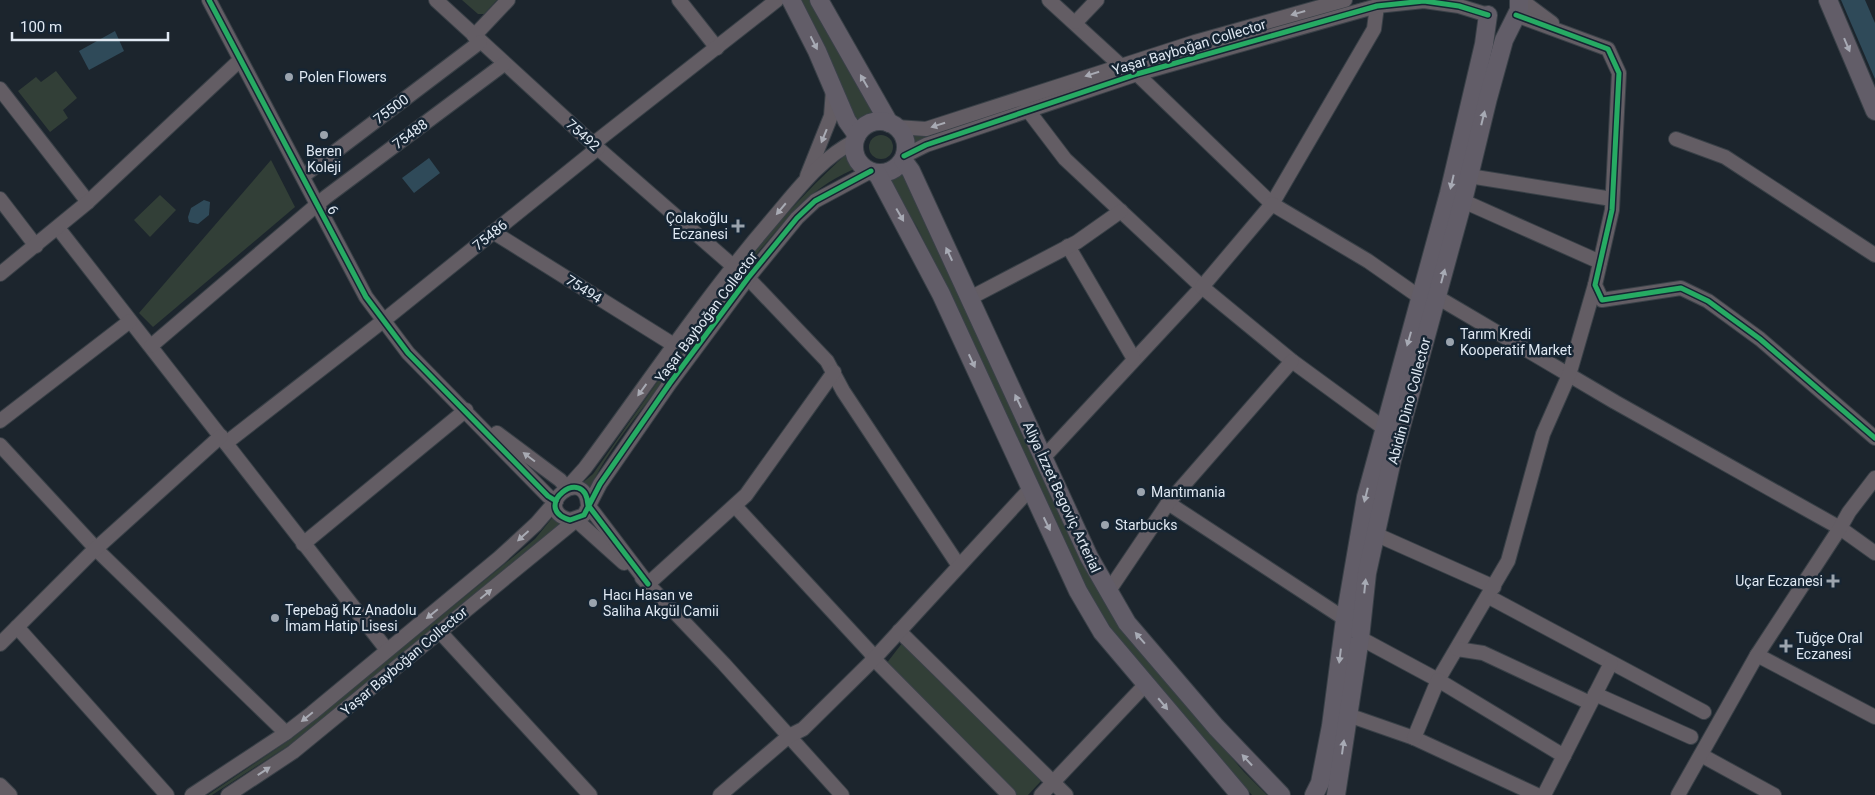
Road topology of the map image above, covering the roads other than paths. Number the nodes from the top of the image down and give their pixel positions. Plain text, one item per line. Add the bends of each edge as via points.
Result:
1 (209, 0) edge
2 (437, 0) edge
3 (508, 0) edge
4 (679, 0) edge
5 (777, 0) edge
6 (791, 0) edge
7 (819, 0) edge
8 (1049, 0) edge
9 (1097, 0) edge
10 (1828, 0) edge
11 (1337, 1) edge
12 (1519, 5) edge
13 (1377, 6) junction
14 (1487, 7) edge
15 (1076, 22) junction
16 (477, 39) junction
17 (717, 48) junction
18 (240, 60) junction
19 (504, 64) junction
20 (1120, 65) junction
21 (1137, 74) junction
22 (0, 89) edge
23 (833, 89) junction
24 (1027, 110) junction
25 (1875, 112) edge
26 (892, 125) junction
27 (856, 138) junction
28 (1676, 139) dead end
29 (595, 146) junction
30 (904, 158) junction
31 (874, 172) junction
32 (303, 176) junction
33 (1469, 176) junction
34 (803, 184) junction
35 (0, 199) edge
36 (1612, 199) junction
37 (1463, 201) junction
38 (88, 202) junction
39 (1272, 204) junction
40 (318, 206) junction
41 (1121, 211) junction
42 (58, 228) junction
43 (494, 232) junction
44 (36, 246) junction
45 (1068, 246) junction
46 (1875, 255) edge
47 (1600, 262) junction
48 (733, 266) junction
49 (0, 274) edge
50 (748, 278) junction
51 (1595, 285) junction
52 (1202, 287) junction
53 (970, 298) junction
54 (1429, 298) junction
55 (130, 321) junction
56 (383, 322) junction
57 (674, 345) junction
58 (151, 346) junction
59 (1134, 359) junction
60 (1292, 361) junction
61 (834, 372) junction
62 (1569, 375) junction
63 (466, 410) junction
64 (0, 421) edge
65 (1385, 429) junction
66 (1875, 438) edge
67 (224, 440) junction
68 (0, 445) edge
69 (1044, 457) junction
70 (1875, 478) edge
71 (567, 488) junction
72 (1030, 489) junction
73 (556, 501) junction
74 (1168, 503) junction
75 (588, 506) junction
76 (735, 506) junction
77 (576, 520) junction
78 (1840, 528) junction
79 (1375, 534) junction
80 (303, 544) junction
81 (96, 549) junction
82 (1875, 552) edge
83 (959, 566) junction
84 (648, 584) junction
85 (1108, 592) junction
86 (1492, 592) junction
87 (1345, 619) junction
88 (17, 627) junction
89 (899, 631) junction
90 (440, 632) junction
91 (1360, 638) junction
92 (0, 644) edge
93 (1457, 649) junction
94 (387, 650) junction
95 (1757, 655) junction
96 (874, 659) junction
97 (1611, 663) junction
98 (1438, 680) junction
99 (1146, 684) junction
100 (1593, 698) junction
101 (1704, 712) dead end
102 (1348, 715) junction
103 (1875, 717) edge
104 (286, 733) junction
105 (789, 736) junction
106 (1691, 736) dead end
107 (1414, 738) junction
108 (1700, 755) junction
109 (1564, 756) junction
110 (1052, 781) junction
111 (0, 785) edge
112 (10, 795) edge
113 (167, 795) edge
114 (192, 795) edge
115 (228, 795) edge
116 (590, 795) edge
117 (720, 795) edge
118 (842, 795) edge
119 (1009, 795) edge
120 (1041, 795) edge
121 (1066, 795) edge
122 (1240, 795) edge
123 (1281, 795) edge
124 (1314, 795) edge
125 (1336, 795) edge
126 (1537, 795) edge
127 (1544, 795) edge
128 (1678, 795) edge
129 (1774, 795) edge

1 - 18 street, 6
2 - 16 street, 75492
3 - 16 street, 75500
4 - 17 street
5 - 17 street, 75486
6 -> 23 main road
26 -> 7 main road
8 - 15 street
9 - 15 street
10 -> 25 main road
11 -> 20 street, Yaşar Bayboğan Collector
12 - 14 main road via 1508,22 1497,21
33 -> 12 main road, Abidin Dino Collector via 1504,40
12 - 36 street via 1567,34 1608,49 1619,73
13 - 14 street, Yaşar Bayboğan Collector via 1424,1
13 - 21 street, Yaşar Bayboğan Collector
13 - 39 street via 1374,29
14 -> 54 main road, Abidin Dino Collector via 1484,44
15 - 20 street
16 - 19 street, 75492
16 - 32 street, 75500
17 - 29 street, 75486
18 - 32 street, 6
18 - 38 street
19 - 29 street, 75492
19 - 40 street, 75488
20 -> 26 street, Yaşar Bayboğan Collector via 926,129
21 - 24 street, Yaşar Bayboğan Collector
21 - 39 street
22 - 38 street
23 - 27 main road
23 -> 34 street via 831,116
24 - 30 street, Yaşar Bayboğan Collector via 926,145
24 - 41 street via 1065,160
26 - 27 main road via 873,122
26 - 30 main road via 904,137
27 - 31 main road via 855,154 859,162
27 - 34 street, Yaşar Bayboğan Collector
28 - 46 street via 1725,157
29 - 43 street, 75486
29 - 48 street, 75492
30 - 31 main road via 888,172
53 -> 30 main road, Aliya İzzet Begoviç Arterial
31 - 50 street, Yaşar Bayboğan Collector via 815,201
31 -> 72 main road, Aliya İzzet Begoviç Arterial via 941,294
32 - 40 street, 6
33 - 36 street
33 - 37 main road, Abidin Dino Collector
34 -> 48 street, Yaşar Bayboğan Collector
35 - 44 street
36 - 47 street
37 - 47 street
54 -> 37 main road, Abidin Dino Collector
38 - 42 street
39 - 52 street
39 - 54 street
40 - 56 street, 6 via 366,297
40 - 58 street, 75488
41 - 45 street
41 - 52 street
42 - 44 street
42 - 55 street
43 - 56 street, 75486
43 - 57 street, 75494
44 - 49 street
45 - 53 street
45 - 59 street
47 - 51 street
48 - 57 street, Yaşar Bayboğan Collector
50 - 61 street
50 - 75 street, Yaşar Bayboğan Collector via 670,383
51 - 62 street
51 - 66 street via 1602,300 1681,288 1708,300 1760,339
52 - 59 street
52 - 60 street
69 -> 53 main road, Aliya İzzet Begoviç Arterial
54 - 62 street
54 -> 65 main road, Abidin Dino Collector
54 - 79 main road, Abidin Dino Collector
55 - 58 street
55 - 64 street
56 - 63 street, 6 via 408,353
56 - 67 street, 75486
57 -> 71 street, Yaşar Bayboğan Collector
58 - 67 street
59 - 69 street
60 - 65 street
60 - 74 street
61 - 76 street via 746,496
61 - 83 street via 842,391
62 - 78 street
62 - 86 street via 1543,434 1508,561
71 -> 63 street
63 - 73 street
63 - 80 street
65 -> 87 main road, Abidin Dino Collector via 1366,497
67 - 80 street
67 - 81 street, 75486
68 - 81 street
69 - 85 main road, Aliya İzzet Begoviç Arterial via 1088,557
70 - 78 street
71 - 73 street
71 - 75 street via 578,488 583,492
72 - 83 street
72 -> 99 main road, Aliya İzzet Begoviç Arterial via 1078,591 1102,632
73 - 77 street via 561,516
73 -> 94 street, Yaşar Bayboğan Collector via 499,558
74 - 85 street
74 - 87 street
75 - 77 street via 584,515
75 - 84 street
76 - 84 street
76 - 96 street
77 - 84 street
90 -> 77 street, Yaşar Bayboğan Collector
78 - 82 street
78 - 95 street
79 - 86 street
91 -> 79 main road, Abidin Dino Collector
80 - 94 street
81 - 88 street, 75486
81 - 104 street
83 - 89 street
84 - 105 street
123 -> 85 main road, Aliya İzzet Begoviç Arterial via 1216,727 1133,630
86 - 93 street
86 - 97 street
87 -> 124 main road, Abidin Dino Collector via 1331,726 1320,782
88 - 92 street, 75486
88 - 113 street
89 - 96 street
89 - 110 street
115 -> 90 street, Yaşar Bayboğan Collector via 293,752
90 - 116 street
91 - 98 street
91 - 102 main road, Abidin Dino Collector
93 - 98 street
93 - 100 street via 1483,653
94 -> 104 street, Yaşar Bayboğan Collector
95 - 103 street
95 - 108 street
96 - 105 street via 803,729
96 - 119 street
97 - 100 street
97 - 101 street
98 - 107 street
98 - 109 street
99 - 110 street
99 -> 122 main road, Aliya İzzet Begoviç Arterial
100 - 106 street
100 - 109 street
102 - 107 street
125 -> 102 main road, Abidin Dino Collector
104 - 114 street, Yaşar Bayboğan Collector
105 - 117 street
105 - 118 street
107 - 126 street
108 - 128 street
108 - 129 street
109 - 127 street
110 - 120 street
110 - 121 street
111 - 112 street

